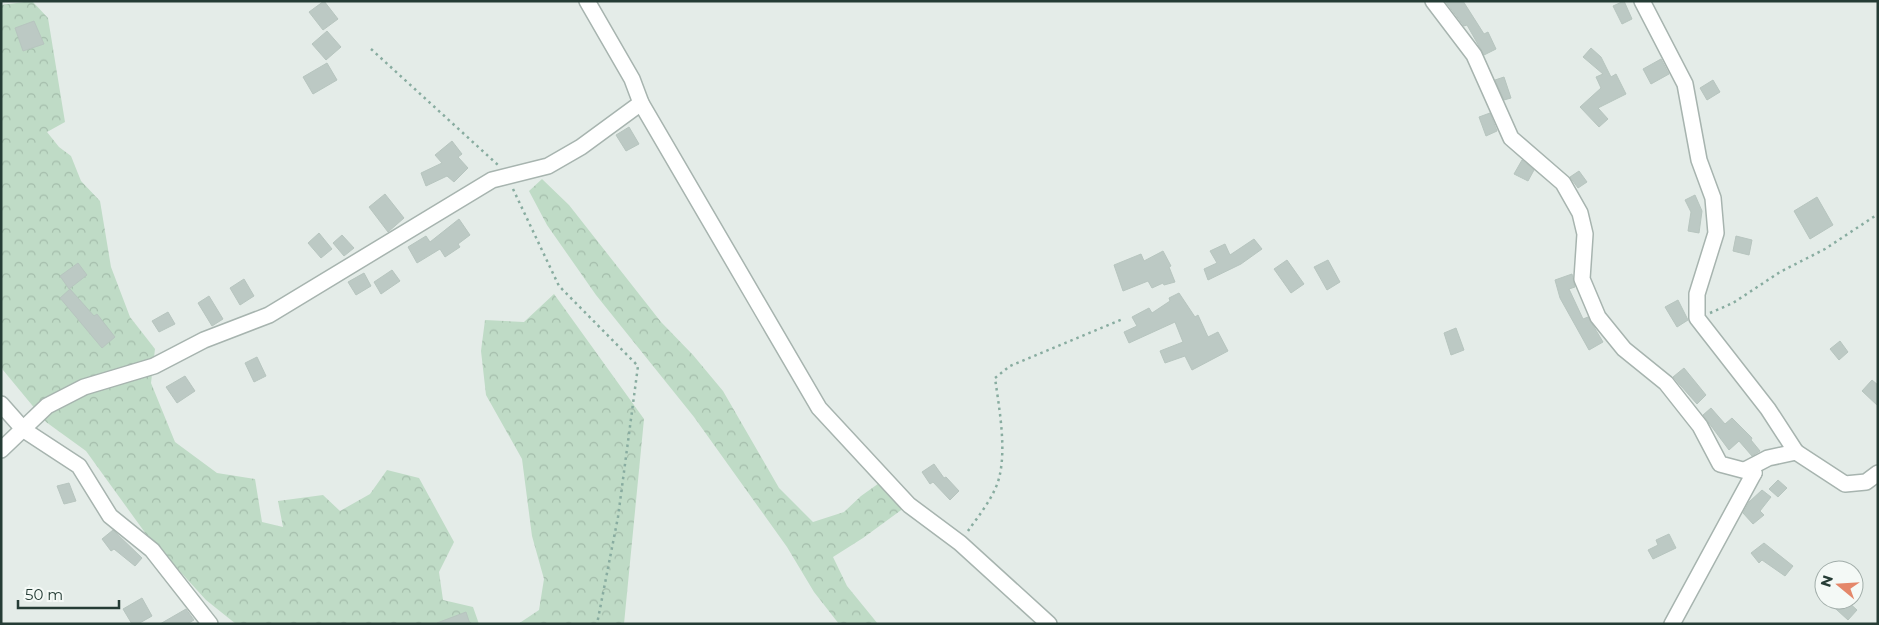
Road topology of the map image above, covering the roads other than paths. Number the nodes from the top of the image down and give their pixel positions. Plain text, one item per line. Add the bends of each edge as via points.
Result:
1 (587, 1) edge
2 (1432, 1) edge
3 (1642, 1) edge
4 (641, 103) junction
5 (1, 404) edge
6 (24, 430) junction
7 (1, 450) edge
8 (1796, 452) junction
9 (1754, 473) junction
10 (1878, 473) edge
11 (210, 624) edge
12 (1049, 624) edge
13 (1672, 624) edge

1 - 4 street via 632,79
2 - 9 street via 1474,55 1511,138 1563,183 1580,213 1585,234 1582,278 1598,317 1624,349 1666,383 1700,426 1720,464
3 - 8 street via 1685,84 1699,160 1713,198 1716,233 1697,294 1697,318 1768,409
4 - 6 street via 581,147 548,166 484,184 269,314 204,340 154,366 84,387 47,406
4 - 12 street via 819,408 909,505 960,543
5 - 6 street
6 - 7 street
6 - 11 street via 79,466 110,516 152,550
8 - 9 street via 1768,458 1745,470
8 - 10 street via 1845,484 1866,482
9 - 13 street

